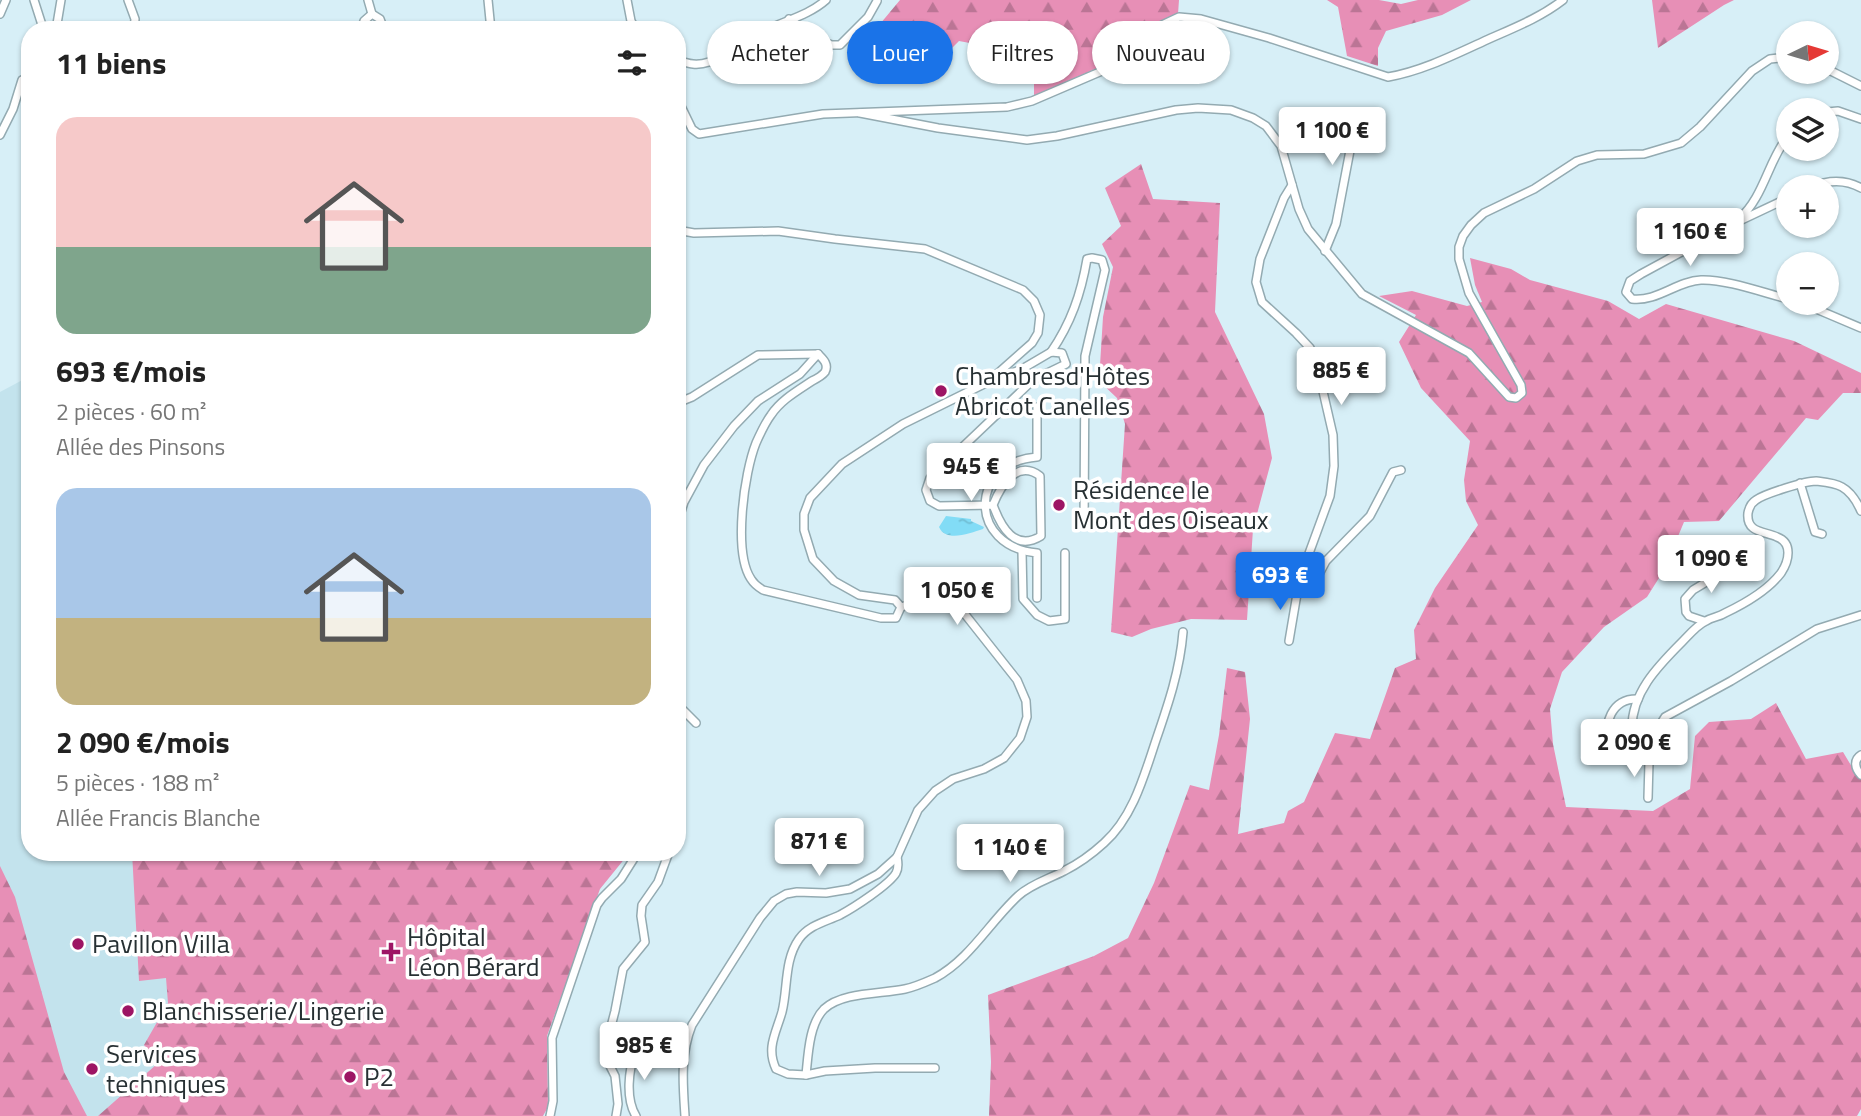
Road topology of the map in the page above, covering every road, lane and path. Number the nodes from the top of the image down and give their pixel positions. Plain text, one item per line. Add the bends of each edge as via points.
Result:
1 (6, 0) edge
2 (33, 0) edge
3 (61, 0) edge
4 (128, 0) edge
5 (368, 0) edge
6 (488, 0) edge
7 (626, 0) edge
8 (826, 0) edge
9 (1563, 0) edge
10 (877, 1) edge
11 (0, 14) edge
12 (372, 14) junction
13 (789, 19) junction
14 (41, 21) edge
15 (58, 21) edge
16 (135, 21) edge
17 (364, 21) edge
18 (381, 21) edge
19 (490, 21) edge
20 (631, 21) edge
21 (1776, 58) edge
22 (686, 62) edge
23 (1839, 75) edge
24 (21, 83) edge
25 (1861, 86) edge
26 (1839, 111) edge
27 (860, 113) junction
28 (1377, 113) dead end
29 (686, 117) edge
30 (1861, 118) edge
31 (0, 135) edge
32 (1776, 157) edge
33 (1839, 181) edge
34 (1292, 185) junction
35 (1861, 188) edge
36 (1776, 204) edge
37 (1733, 224) junction
38 (686, 232) edge
39 (1325, 251) junction
40 (1776, 296) edge
41 (1830, 315) edge
42 (1861, 328) edge
43 (1051, 352) junction
44 (818, 354) junction
45 (988, 382) junction
46 (686, 399) edge
47 (1037, 407) dead end
48 (1401, 470) dead end
49 (1800, 483) junction
50 (686, 498) edge
51 (989, 505) junction
52 (1861, 512) edge
53 (1084, 526) dead end
54 (1822, 534) dead end
55 (1022, 552) junction
56 (1065, 553) dead end
57 (1728, 569) dead end
58 (1298, 588) junction
59 (1037, 598) dead end
60 (901, 607) junction
61 (1861, 615) edge
62 (1704, 621) junction
63 (1182, 632) dead end
64 (1289, 641) dead end
65 (1638, 699) junction
66 (686, 714) edge
67 (695, 723) dead end
68 (1603, 752) dead end
69 (1861, 755) edge
70 (1649, 762) junction
71 (1861, 775) edge
72 (1648, 798) dead end
73 (897, 858) junction
74 (632, 861) edge
75 (666, 861) edge
76 (635, 1051) dead end
77 (935, 1068) dead end
78 (806, 1075) junction
79 (615, 1076) junction
80 (630, 1080) junction
81 (550, 1116) edge
82 (616, 1116) edge
83 (636, 1116) edge
84 (685, 1116) edge

1 - 11 street
2 - 14 street
3 - 15 street
4 - 16 street
5 - 12 street
6 - 19 street
7 - 20 street
8 - 13 street
9 - 27 street via 1547,13 1470,48 1388,77 1269,38 1179,17 1141,40 1125,60 1032,101 1007,107
10 - 13 street via 840,45 826,43
12 - 17 street
12 - 18 street
13 - 22 street via 713,61
21 - 39 street via 1752,71 1681,143 1644,154 1597,155 1577,161 1484,213 1471,225 1459,247 1460,259 1469,293 1521,385 1522,393 1516,398 1509,397 1469,354 1362,294
23 - 25 street
24 - 31 street
26 - 30 street
27 - 29 street via 823,114 699,134
27 - 34 street via 1027,140 1176,110 1231,110 1266,126 1281,146
28 - 39 street via 1369,116 1352,140 1336,224
32 - 37 street via 1754,202
33 - 35 street
34 - 39 street via 1308,229
34 - 58 street via 1260,258 1256,282 1262,302 1310,348 1333,435 1334,466 1330,496
36 - 37 street
37 - 40 street via 1630,281 1626,292 1632,299 1642,300 1702,280
38 - 45 street via 778,231 925,249 1023,290 1040,315 1038,333
41 - 42 street
43 - 45 street
43 - 51 street via 1062,353 1066,364 1033,380 930,478 926,489 930,501 939,506
43 - 53 street via 1076,307 1087,259 1102,260 1105,270 1085,356
44 - 46 street via 758,355
44 - 50 street via 734,426
44 - 60 street via 826,366 824,374 783,401 755,444 742,510 746,569 763,590 881,618 896,618
45 - 60 street via 884,436 842,464 810,498 804,530 813,559 834,581 859,595 895,600
47 - 51 street via 1037,457 1018,460 996,474 989,488
48 - 58 street via 1393,472 1370,516 1325,561 1310,591 1302,593
49 - 52 street via 1843,487
49 - 54 street via 1815,532
49 - 62 street via 1755,500 1749,508 1749,525 1784,542 1788,554 1780,574 1737,607
51 - 51 street via 1016,538 1033,541 1041,536 1040,476 1033,471 1010,476
51 - 55 street via 989,522 997,537
55 - 56 street via 1023,599 1049,621 1065,619
55 - 59 street via 1037,553
57 - 62 street via 1685,599 1686,612
58 - 64 street
60 - 73 street via 941,592 951,594 1017,680 1027,717 1020,738 1004,758 935,791 918,810
61 - 70 street via 1817,629 1665,716
62 - 65 street via 1653,672
63 - 78 street via 1171,696 1139,790 1105,842 1078,863 1021,894 969,953 933,979 908,989 831,1003 816,1021
65 - 68 street via 1614,710 1608,719
65 - 70 street via 1632,739 1643,760
66 - 67 street
69 - 71 street via 1856,763
70 - 72 street
73 - 78 street via 896,873 874,894 809,928 792,951 771,1058 776,1069
73 - 84 street via 850,889 786,894 760,918 692,1025 683,1063
74 - 81 street via 597,905 556,1025
75 - 79 street via 642,905 645,942 621,976 606,1046
76 - 80 street
77 - 78 street
79 - 80 street
79 - 82 street
80 - 83 street

